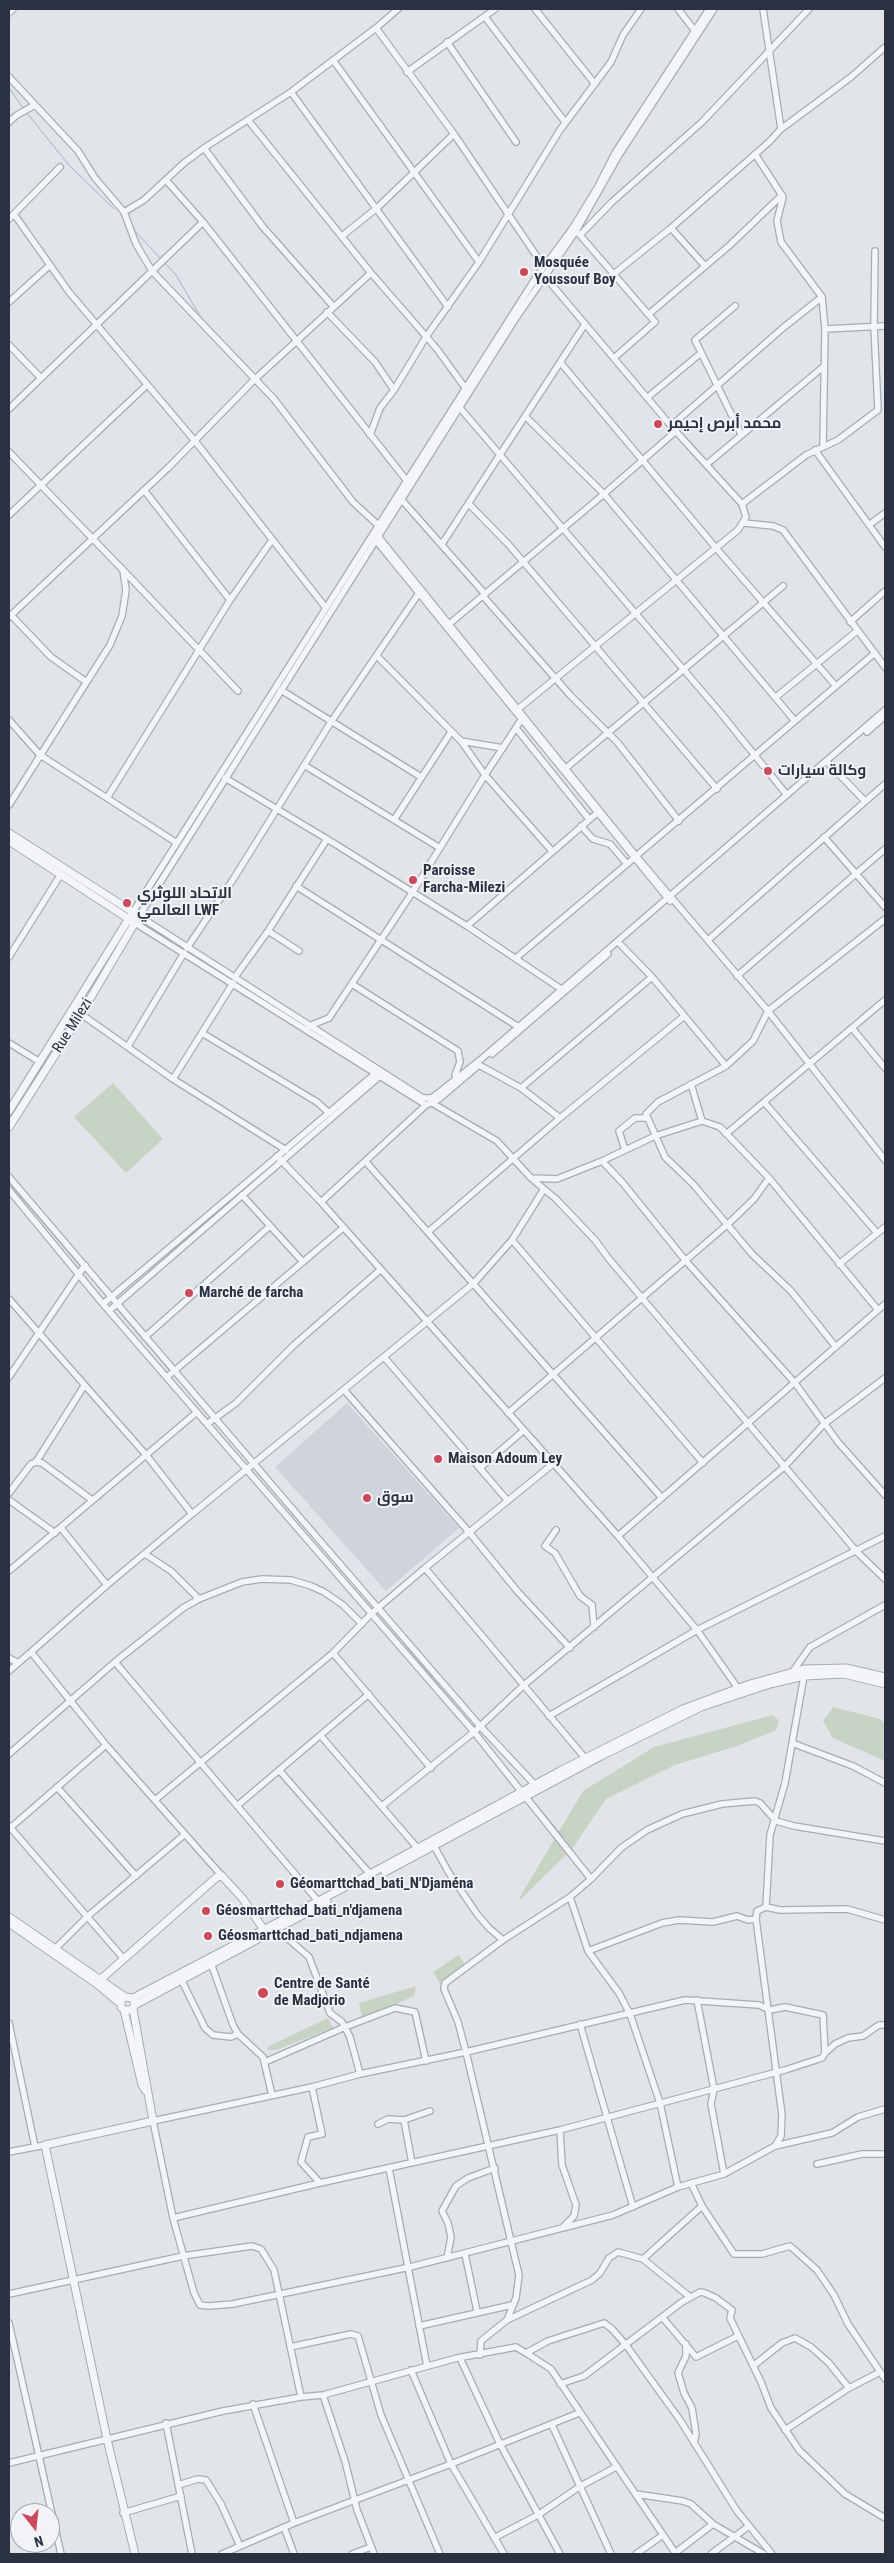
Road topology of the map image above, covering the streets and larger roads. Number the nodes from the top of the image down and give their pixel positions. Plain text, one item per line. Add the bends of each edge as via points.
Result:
1 (13, 9) edge
2 (398, 9) edge
3 (495, 9) edge
4 (535, 9) edge
5 (641, 9) edge
6 (678, 9) edge
7 (709, 9) edge
8 (714, 9) edge
9 (762, 9) edge
10 (809, 9) edge
11 (9, 12) edge
12 (485, 17) junction
13 (376, 28) junction
14 (695, 31) junction
15 (447, 42) junction
16 (885, 47) edge
17 (770, 50) junction
18 (333, 60) junction
19 (406, 72) junction
20 (9, 78) edge
21 (595, 84) junction
22 (291, 92) junction
23 (36, 105) junction
24 (248, 120) junction
25 (9, 122) edge
26 (565, 122) junction
27 (782, 129) junction
28 (454, 134) junction
29 (516, 142) dead end
30 (204, 148) junction
31 (754, 154) junction
32 (60, 167) dead end
33 (414, 172) junction
34 (166, 180) junction
35 (782, 195) junction
36 (377, 208) junction
37 (124, 212) junction
38 (14, 214) junction
39 (507, 214) junction
40 (9, 218) edge
41 (203, 222) junction
42 (671, 228) junction
43 (578, 233) junction
44 (342, 236) junction
45 (875, 251) dead end
46 (480, 262) junction
47 (49, 266) junction
48 (705, 266) junction
49 (152, 271) junction
50 (543, 271) junction
51 (371, 272) junction
52 (615, 273) junction
53 (822, 297) junction
54 (9, 302) edge
55 (333, 306) junction
56 (735, 306) dead end
57 (448, 307) junction
58 (327, 312) junction
59 (649, 314) junction
60 (98, 324) junction
61 (584, 324) junction
62 (874, 326) junction
63 (885, 326) edge
64 (824, 329) junction
65 (426, 337) junction
66 (295, 342) junction
67 (9, 344) edge
68 (701, 353) junction
69 (614, 358) junction
70 (560, 362) junction
71 (823, 367) junction
72 (42, 378) junction
73 (254, 380) junction
74 (147, 385) junction
75 (717, 387) junction
76 (466, 389) junction
77 (394, 390) junction
78 (648, 397) junction
79 (460, 408) junction
80 (9, 410) edge
81 (525, 416) junction
82 (673, 428) junction
83 (741, 434) junction
84 (370, 435) junction
85 (194, 441) junction
86 (823, 447) junction
87 (815, 450) junction
88 (9, 452) edge
89 (501, 456) junction
90 (643, 460) junction
91 (707, 464) junction
92 (407, 481) junction
93 (40, 485) junction
94 (144, 490) junction
95 (604, 494) junction
96 (401, 499) junction
97 (469, 504) junction
98 (742, 504) junction
99 (885, 513) edge
100 (9, 515) edge
101 (744, 523) junction
102 (869, 525) junction
103 (379, 526) junction
104 (562, 529) junction
105 (375, 536) junction
106 (93, 537) junction
107 (272, 540) junction
108 (442, 544) junction
109 (885, 547) edge
110 (716, 548) junction
111 (524, 562) junction
112 (123, 570) junction
113 (678, 580) junction
114 (783, 586) dead end
115 (885, 590) edge
116 (420, 593) junction
117 (484, 595) junction
118 (230, 600) junction
119 (762, 602) junction
120 (326, 608) junction
121 (635, 614) junction
122 (10, 616) edge
123 (850, 622) junction
124 (448, 625) junction
125 (857, 630) junction
126 (723, 634) junction
127 (596, 647) junction
128 (200, 651) junction
129 (875, 653) junction
130 (377, 656) junction
131 (816, 664) junction
132 (885, 666) edge
133 (682, 670) junction
134 (558, 678) junction
135 (85, 681) junction
136 (835, 685) junction
137 (281, 690) junction
138 (238, 691) dead end
139 (776, 697) junction
140 (644, 702) junction
141 (518, 710) junction
142 (885, 710) edge
143 (885, 716) edge
144 (9, 720) edge
145 (521, 720) junction
146 (795, 721) junction
147 (332, 722) junction
148 (516, 728) junction
149 (451, 732) junction
150 (607, 732) junction
151 (462, 741) junction
152 (503, 748) junction
153 (40, 755) junction
154 (754, 757) junction
155 (829, 764) junction
156 (304, 765) junction
157 (566, 768) junction
158 (484, 775) junction
159 (422, 777) junction
160 (225, 778) junction
161 (885, 784) edge
162 (717, 788) junction
163 (787, 795) junction
164 (107, 798) junction
165 (865, 801) junction
166 (9, 805) edge
167 (278, 808) junction
168 (597, 813) junction
169 (589, 819) junction
170 (394, 820) junction
171 (679, 821) junction
172 (582, 826) junction
173 (9, 833) edge
174 (824, 837) junction
175 (326, 839) junction
176 (9, 841) edge
177 (177, 843) junction
178 (440, 848) junction
179 (885, 849) edge
180 (552, 851) junction
181 (634, 857) junction
182 (627, 864) junction
183 (857, 873) junction
184 (61, 874) junction
185 (296, 886) junction
186 (412, 893) junction
187 (672, 899) junction
188 (885, 907) edge
189 (134, 917) junction
190 (885, 919) edge
191 (467, 926) junction
192 (268, 931) junction
193 (708, 940) junction
194 (381, 941) junction
195 (620, 944) junction
196 (185, 951) junction
197 (300, 951) dead end
198 (9, 957) edge
199 (516, 958) junction
200 (737, 976) junction
201 (652, 977) junction
202 (234, 980) junction
203 (352, 984) junction
204 (561, 988) junction
205 (885, 1000) edge
206 (768, 1011) junction
207 (81, 1014) junction
208 (683, 1017) junction
209 (309, 1026) junction
210 (517, 1026) junction
211 (852, 1028) junction
212 (202, 1033) junction
213 (9, 1043) edge
214 (128, 1046) junction
215 (40, 1062) junction
216 (809, 1064) junction
217 (479, 1065) junction
218 (726, 1066) junction
219 (885, 1068) edge
220 (379, 1073) junction
221 (173, 1079) junction
222 (456, 1079) junction
223 (691, 1084) junction
224 (521, 1088) junction
225 (764, 1102) junction
226 (429, 1104) junction
227 (9, 1111) edge
228 (329, 1113) junction
229 (560, 1118) junction
230 (646, 1118) junction
231 (702, 1121) junction
232 (9, 1128) edge
233 (726, 1134) junction
234 (655, 1136) junction
235 (625, 1150) junction
236 (883, 1151) edge
237 (287, 1152) junction
238 (279, 1158) junction
239 (512, 1158) junction
240 (885, 1160) edge
241 (602, 1161) junction
242 (366, 1162) junction
243 (9, 1177) edge
244 (532, 1178) junction
245 (769, 1178) junction
246 (544, 1189) junction
247 (9, 1190) edge
248 (242, 1195) junction
249 (321, 1202) junction
250 (728, 1224) junction
251 (270, 1226) junction
252 (885, 1227) edge
253 (344, 1228) junction
254 (428, 1232) junction
255 (877, 1234) junction
256 (512, 1240) junction
257 (685, 1260) junction
258 (304, 1262) junction
259 (839, 1264) junction
260 (84, 1265) junction
261 (380, 1270) junction
262 (80, 1275) junction
263 (474, 1283) junction
264 (112, 1296) junction
265 (642, 1298) junction
266 (9, 1299) edge
267 (118, 1303) junction
268 (103, 1304) junction
269 (885, 1304) edge
270 (110, 1310) junction
271 (878, 1310) junction
272 (427, 1320) junction
273 (40, 1333) junction
274 (145, 1337) junction
275 (596, 1338) junction
276 (836, 1347) junction
277 (384, 1357) junction
278 (174, 1371) junction
279 (554, 1373) junction
280 (9, 1377) edge
281 (166, 1377) junction
282 (885, 1378) edge
283 (795, 1383) junction
284 (84, 1386) junction
285 (344, 1391) junction
286 (197, 1412) junction
287 (508, 1413) junction
288 (216, 1418) junction
289 (208, 1424) junction
290 (747, 1424) junction
291 (824, 1424) junction
292 (523, 1431) junction
293 (147, 1456) junction
294 (36, 1462) junction
295 (702, 1463) junction
296 (255, 1464) junction
297 (553, 1464) junction
298 (784, 1467) junction
299 (480, 1468) junction
300 (248, 1470) junction
301 (9, 1493) edge
302 (885, 1495) edge
303 (662, 1498) junction
304 (9, 1500) edge
305 (92, 1500) junction
306 (508, 1501) junction
307 (192, 1514) junction
308 (60, 1528) junction
309 (556, 1530) dead end
310 (469, 1532) junction
311 (55, 1533) junction
312 (618, 1536) junction
313 (885, 1536) edge
314 (856, 1552) junction
315 (146, 1554) junction
316 (425, 1568) junction
317 (9, 1571) edge
318 (652, 1576) junction
319 (885, 1579) edge
320 (107, 1585) junction
321 (199, 1599) junction
322 (885, 1605) edge
323 (378, 1607) junction
324 (372, 1613) junction
325 (362, 1624) junction
326 (594, 1627) junction
327 (697, 1630) junction
328 (570, 1648) junction
329 (31, 1652) junction
330 (333, 1654) junction
331 (9, 1658) edge
332 (115, 1662) junction
333 (18, 1663) junction
334 (9, 1671) edge
335 (791, 1675) junction
336 (804, 1676) junction
337 (885, 1677) edge
338 (885, 1684) edge
339 (524, 1685) junction
340 (740, 1691) junction
341 (369, 1694) junction
342 (69, 1702) junction
343 (549, 1716) junction
344 (480, 1726) junction
345 (474, 1732) junction
346 (321, 1736) junction
347 (792, 1743) junction
348 (106, 1745) junction
349 (9, 1754) edge
350 (585, 1758) junction
351 (202, 1763) junction
352 (431, 1768) junction
353 (279, 1770) junction
354 (885, 1782) edge
355 (57, 1787) junction
356 (537, 1787) junction
357 (525, 1794) junction
358 (155, 1800) junction
359 (238, 1806) junction
360 (382, 1806) junction
361 (776, 1821) junction
362 (9, 1827) edge
363 (184, 1835) junction
364 (885, 1841) edge
365 (434, 1846) junction
366 (419, 1851) junction
367 (370, 1874) junction
368 (136, 1876) junction
369 (222, 1876) junction
370 (591, 1879) junction
371 (570, 1897) junction
372 (318, 1901) junction
373 (766, 1907) junction
374 (9, 1916) edge
375 (88, 1916) junction
376 (756, 1919) junction
377 (885, 1920) edge
378 (9, 1923) edge
379 (277, 1929) junction
380 (264, 1930) junction
381 (503, 1940) junction
382 (53, 1951) junction
383 (588, 1951) junction
384 (123, 1958) junction
385 (212, 1966) junction
386 (101, 1979) junction
387 (182, 1981) junction
388 (125, 1997) junction
389 (697, 2000) junction
390 (134, 2004) junction
391 (123, 2007) junction
392 (770, 2010) junction
393 (630, 2014) junction
394 (9, 2023) edge
395 (580, 2024) junction
396 (885, 2025) edge
397 (344, 2027) junction
398 (238, 2034) junction
399 (466, 2052) junction
400 (825, 2053) junction
401 (426, 2061) junction
402 (265, 2062) junction
403 (777, 2072) junction
404 (360, 2074) junction
405 (312, 2087) junction
406 (714, 2089) junction
407 (146, 2091) junction
408 (272, 2095) junction
409 (660, 2103) junction
410 (885, 2109) edge
411 (430, 2111) dead end
412 (606, 2117) junction
413 (404, 2120) junction
414 (153, 2121) junction
415 (378, 2124) dead end
416 (560, 2130) junction
417 (45, 2145) junction
418 (489, 2146) junction
419 (774, 2146) junction
420 (35, 2147) junction
421 (9, 2152) edge
422 (885, 2154) edge
423 (412, 2163) junction
424 (816, 2164) dead end
425 (389, 2168) junction
426 (495, 2168) junction
427 (724, 2174) junction
428 (320, 2183) junction
429 (691, 2183) junction
430 (678, 2187) junction
431 (702, 2206) junction
432 (633, 2207) junction
433 (173, 2218) junction
434 (562, 2228) junction
435 (512, 2241) junction
436 (465, 2254) junction
437 (183, 2256) junction
438 (447, 2258) junction
439 (643, 2259) junction
440 (410, 2267) junction
441 (73, 2279) junction
442 (9, 2294) edge
443 (280, 2295) junction
444 (690, 2297) junction
445 (512, 2305) junction
446 (476, 2311) junction
447 (662, 2318) junction
448 (507, 2320) junction
449 (9, 2323) edge
450 (419, 2326) junction
451 (738, 2336) junction
452 (626, 2344) junction
453 (686, 2344) junction
454 (290, 2347) junction
455 (526, 2353) junction
456 (480, 2355) junction
457 (460, 2358) junction
458 (427, 2366) junction
459 (753, 2366) junction
460 (411, 2370) junction
461 (880, 2372) junction
462 (885, 2379) edge
463 (370, 2382) junction
464 (560, 2384) junction
465 (849, 2388) junction
466 (323, 2395) junction
467 (301, 2397) junction
468 (253, 2404) junction
469 (579, 2413) junction
470 (166, 2423) junction
471 (552, 2425) junction
472 (785, 2430) junction
473 (107, 2439) junction
474 (694, 2443) junction
475 (500, 2444) junction
476 (39, 2455) junction
477 (9, 2463) edge
478 (452, 2464) junction
479 (616, 2467) junction
480 (408, 2481) junction
481 (178, 2485) junction
482 (579, 2487) junction
483 (636, 2494) junction
484 (181, 2496) junction
485 (355, 2500) junction
486 (123, 2513) junction
487 (538, 2515) junction
488 (885, 2518) edge
489 (294, 2523) junction
490 (713, 2524) junction
491 (749, 2526) junction
492 (284, 2527) junction
493 (663, 2535) junction
494 (734, 2536) junction
495 (494, 2538) junction
496 (240, 2546) junction
497 (371, 2546) junction
498 (61, 2554) edge
499 (135, 2554) edge
500 (192, 2554) edge
501 (222, 2554) edge
502 (294, 2554) edge
503 (352, 2554) edge
504 (374, 2554) edge
505 (440, 2554) edge
506 (504, 2554) edge
507 (560, 2554) edge
508 (611, 2554) edge
509 (636, 2554) edge
510 (675, 2554) edge
511 (711, 2554) edge
512 (764, 2554) edge
513 (772, 2554) edge

1 - 11 street
2 - 13 street
3 - 12 street
4 - 21 street
5 - 21 street
6 - 14 street
7 - 14 street
8 - 43 street via 618,155
9 - 17 street
10 - 17 street
12 - 15 street
12 - 26 street
13 - 18 street
13 - 19 street
14 - 50 street
15 - 19 street
15 - 29 street
16 - 27 street
17 - 27 street
17 - 43 street via 702,122
18 - 22 street
18 - 33 street
19 - 28 street
20 - 23 street
21 - 26 street
22 - 24 street
22 - 36 street
23 - 25 street via 17,114
23 - 37 street via 78,150 95,178
24 - 30 street
24 - 44 street
26 - 39 street
27 - 31 street
28 - 33 street
28 - 39 street
30 - 34 street
30 - 55 street via 263,227
31 - 35 street
31 - 42 street
32 - 38 street
33 - 36 street
33 - 46 street
34 - 37 street via 144,200
34 - 41 street
35 - 48 street
35 - 53 street via 777,221 781,242
36 - 44 street
36 - 57 street
37 - 49 street via 136,244
38 - 40 street
38 - 47 street
39 - 46 street
39 - 50 street
41 - 49 street
41 - 66 street
42 - 48 street
42 - 52 street
43 - 50 street
43 - 52 street
44 - 51 street
45 - 62 street
46 - 57 street
47 - 54 street
47 - 60 street
48 - 59 street
49 - 60 street
49 - 73 street
50 - 61 street
50 - 76 street
50 - 79 street
51 - 55 street
51 - 65 street
52 - 59 street
53 - 64 street
53 - 75 street
55 - 58 street
56 - 68 street via 695,340
57 - 65 street
58 - 66 street
58 - 77 street via 375,362
59 - 69 street via 655,322
60 - 72 street
60 - 74 street
61 - 69 street
61 - 70 street
62 - 63 street
62 - 64 street
62 - 86 street via 878,410 838,440
64 - 71 street
65 - 76 street
65 - 77 street
66 - 73 street
66 - 84 street
67 - 72 street
68 - 75 street
68 - 78 street
69 - 78 street
70 - 81 street
70 - 90 street
71 - 83 street
71 - 86 street
72 - 80 street
73 - 85 street
73 - 103 street via 274,399 353,502
74 - 85 street
74 - 93 street
75 - 82 street
75 - 83 street
76 - 92 street
77 - 84 street via 380,408
78 - 82 street
79 - 89 street
79 - 96 street
81 - 89 street
81 - 95 street
82 - 90 street
82 - 91 street
83 - 91 street
84 - 92 street
85 - 94 street
85 - 107 street
86 - 87 street
87 - 98 street
87 - 102 street
88 - 93 street
89 - 97 street
89 - 104 street
90 - 95 street
90 - 110 street
91 - 98 street
92 - 103 street
93 - 100 street
93 - 106 street
94 - 106 street
94 - 118 street
95 - 104 street
95 - 113 street
96 - 105 street
96 - 108 street
97 - 108 street
97 - 111 street
98 - 101 street via 746,517
99 - 102 street
101 - 110 street
101 - 123 street via 783,530
102 - 109 street
103 - 105 street
104 - 111 street
104 - 121 street
105 - 116 street
105 - 120 street
105 - 124 street
105 - 137 street
106 - 112 street
106 - 122 street
107 - 118 street
107 - 120 street
108 - 117 street
110 - 113 street
110 - 119 street
111 - 117 street
111 - 127 street
112 - 128 street
112 - 135 street via 126,590 122,616 110,645
113 - 121 street
113 - 126 street
114 - 119 street
115 - 123 street
116 - 124 street
116 - 130 street
117 - 124 street
117 - 134 street
118 - 128 street
119 - 126 street
119 - 131 street
120 - 177 street
121 - 127 street
121 - 133 street
122 - 135 street via 51,657
123 - 125 street
124 - 141 street
124 - 145 street
125 - 129 street
125 - 131 street
126 - 133 street
126 - 139 street
127 - 134 street
127 - 140 street
128 - 138 street
128 - 164 street
129 - 132 street
129 - 136 street
130 - 147 street
130 - 149 street
131 - 136 street
131 - 139 street
133 - 140 street
133 - 154 street
134 - 141 street
134 - 150 street via 570,695
135 - 153 street
136 - 146 street
137 - 147 street
137 - 160 street
139 - 146 street
140 - 150 street
140 - 162 street
141 - 157 street
142 - 163 street
143 - 155 street
144 - 153 street
145 - 148 street
145 - 168 street
146 - 154 street
147 - 156 street
147 - 159 street
148 - 152 street
148 - 169 street
149 - 151 street
149 - 159 street
150 - 157 street
150 - 171 street
151 - 152 street
151 - 158 street
152 - 158 street
153 - 164 street
153 - 166 street
154 - 162 street
154 - 163 street
155 - 165 street
155 - 187 street
156 - 167 street
156 - 170 street
157 - 181 street
158 - 178 street
158 - 180 street
159 - 170 street
160 - 167 street
160 - 189 street
161 - 165 street
162 - 171 street
163 - 187 street
164 - 177 street
165 - 174 street
167 - 175 street
167 - 196 street
168 - 169 street
168 - 181 street
169 - 172 street
170 - 178 street
171 - 181 street
172 - 180 street
172 - 182 street via 593,839 610,844
173 - 189 street
174 - 183 street
174 - 193 street
175 - 185 street
175 - 186 street
176 - 184 street
177 - 189 street
178 - 186 street
179 - 183 street
180 - 191 street
181 - 182 street
181 - 187 street
182 - 199 street
183 - 188 street
183 - 200 street
184 - 189 street
184 - 198 street
185 - 192 street
185 - 194 street
186 - 191 street
186 - 194 street
187 - 193 street
187 - 195 street
187 - 204 street
189 - 196 street
189 - 207 street, Rue Milezi
189 - 215 street, Rue Milezi
190 - 206 street
191 - 199 street
192 - 197 street
192 - 202 street
193 - 200 street
194 - 203 street
194 - 210 street
195 - 201 street
195 - 217 street
196 - 202 street
196 - 214 street
199 - 204 street
200 - 206 street
201 - 208 street
201 - 224 street
202 - 209 street
202 - 212 street
202 - 220 street
203 - 209 street via 327,1020
203 - 222 street via 458,1051 460,1062 454,1075
204 - 210 street
205 - 211 street
206 - 216 street
206 - 218 street via 753,1041
207 - 214 street
207 - 232 street, Rue Milezi
208 - 218 street
208 - 229 street
209 - 220 street
210 - 222 street
211 - 216 street
211 - 219 street
212 - 221 street
212 - 228 street via 317,1102
213 - 215 street
214 - 221 street
215 - 227 street, Rue Milezi
216 - 225 street
216 - 236 street
217 - 224 street
217 - 226 street
218 - 223 street
220 - 222 street via 427,1099
220 - 226 street
220 - 228 street
220 - 237 street
221 - 237 street
223 - 230 street via 658,1102 647,1111
223 - 231 street
224 - 229 street
225 - 233 street
225 - 255 street
226 - 239 street via 491,1136
226 - 242 street
228 - 237 street
229 - 239 street
230 - 234 street
230 - 235 street via 635,1118 619,1131
231 - 233 street via 720,1127
231 - 234 street
233 - 245 street
234 - 235 street
234 - 250 street via 665,1157
235 - 241 street
236 - 240 street
237 - 238 street
238 - 248 street
238 - 249 street
238 - 264 street
239 - 244 street
239 - 254 street
241 - 244 street via 557,1179
241 - 257 street
242 - 249 street
242 - 254 street
243 - 260 street
244 - 246 street
245 - 250 street via 754,1199
245 - 259 street
246 - 256 street
246 - 265 street via 595,1240
247 - 262 street
248 - 251 street
248 - 267 street
249 - 253 street
250 - 257 street
250 - 276 street via 752,1254 791,1291
251 - 258 street
251 - 274 street
252 - 255 street
253 - 258 street
253 - 261 street
254 - 263 street
255 - 259 street
256 - 263 street
256 - 275 street
257 - 265 street
257 - 283 street
258 - 278 street
259 - 271 street
260 - 262 street
260 - 264 street
261 - 272 street
261 - 288 street
262 - 268 street
262 - 273 street
263 - 272 street
263 - 279 street
264 - 267 street
264 - 268 street
265 - 275 street
265 - 290 street
266 - 273 street
267 - 270 street
267 - 274 street
268 - 270 street
269 - 271 street
270 - 281 street
271 - 276 street
272 - 277 street
272 - 287 street
273 - 280 street
273 - 284 street
274 - 278 street
275 - 279 street
275 - 295 street
276 - 283 street
277 - 285 street
277 - 299 street
278 - 281 street
278 - 288 street
279 - 287 street
279 - 303 street
281 - 286 street
282 - 291 street
283 - 290 street
283 - 291 street
284 - 293 street
284 - 294 street
285 - 296 street
285 - 310 street
286 - 289 street
286 - 293 street
287 - 292 street
288 - 289 street
288 - 296 street
289 - 300 street
290 - 295 street
290 - 298 street
291 - 298 street
291 - 302 street
292 - 297 street
292 - 299 street
293 - 305 street
293 - 307 street
294 - 301 street
294 - 305 street via 42,1463
295 - 303 street
296 - 300 street
296 - 323 street
297 - 306 street
297 - 312 street
298 - 314 street
298 - 318 street
299 - 306 street
300 - 307 street
300 - 324 street
303 - 312 street
304 - 311 street
305 - 308 street
306 - 310 street
307 - 315 street
308 - 311 street
308 - 320 street
309 - 326 street via 545,1546 555,1553 580,1596 592,1605
310 - 316 street
310 - 328 street
311 - 317 street
312 - 318 street
313 - 314 street
314 - 319 street
314 - 327 street
315 - 320 street
315 - 321 street via 171,1571
316 - 323 street
316 - 339 street
318 - 326 street
318 - 327 street
320 - 329 street
321 - 325 street via 242,1582 291,1580 324,1592
321 - 332 street
322 - 335 street via 817,1642 804,1653
323 - 324 street
323 - 344 street
324 - 325 street
324 - 345 street
325 - 330 street
326 - 328 street
327 - 340 street
327 - 343 street
328 - 339 street
329 - 333 street
329 - 342 street
330 - 341 street
330 - 351 street
331 - 333 street
332 - 342 street
332 - 351 street
333 - 334 street
335 - 336 street
335 - 337 street via 817,1668 846,1668
335 - 340 street
336 - 338 street via 844,1674
336 - 347 street
339 - 343 street
339 - 344 street
340 - 350 street via 666,1716
340 - 356 street via 661,1725
341 - 346 street
341 - 352 street
342 - 348 street
342 - 349 street
343 - 350 street
344 - 345 street
344 - 356 street
345 - 352 street
345 - 357 street
346 - 353 street
346 - 360 street
347 - 354 street
347 - 361 street
348 - 355 street
348 - 358 street
350 - 356 street
351 - 358 street
351 - 359 street
352 - 360 street
353 - 359 street
353 - 367 street
355 - 362 street
355 - 368 street
356 - 357 street
357 - 365 street
357 - 366 street
357 - 370 street
358 - 363 street
359 - 372 street
360 - 366 street
361 - 364 street via 813,1831
361 - 370 street via 760,1802 755,1801 722,1804 682,1814 647,1830 621,1848
361 - 373 street via 768,1846
362 - 375 street
363 - 368 street
363 - 369 street
365 - 366 street
365 - 381 street via 477,1914
366 - 367 street
366 - 379 street
367 - 372 street
368 - 375 street
369 - 380 street
369 - 384 street via 210,1882
370 - 371 street
371 - 381 street
371 - 383 street
372 - 380 street
373 - 376 street via 757,1911
373 - 377 street via 780,1910 847,1909
374 - 382 street
375 - 382 street
375 - 384 street
376 - 383 street via 737,1916 713,1922 679,1920 662,1923
376 - 392 street
378 - 382 street
379 - 385 street
379 - 397 street via 309,1957 330,2013
380 - 390 street
381 - 399 street via 450,1978 444,1986
382 - 386 street
382 - 391 street
383 - 393 street
384 - 386 street
385 - 387 street
385 - 398 street
386 - 388 street
387 - 390 street
387 - 398 street via 205,2028 213,2035 231,2038
388 - 390 street
388 - 391 street
389 - 392 street via 759,2005
389 - 393 street
389 - 406 street
390 - 391 street
390 - 407 street via 138,2042 148,2083
391 - 407 street
392 - 400 street via 784,2007 823,2016
392 - 403 street
393 - 395 street
393 - 409 street
394 - 420 street
395 - 399 street
395 - 412 street
396 - 400 street via 835,2044
397 - 401 street via 395,2008 415,2012
397 - 402 street
397 - 404 street
398 - 402 street via 259,2052
399 - 401 street
399 - 418 street
400 - 403 street via 822,2058
401 - 404 street
402 - 408 street
403 - 406 street
403 - 419 street via 782,2126
404 - 405 street
405 - 408 street
405 - 428 street via 322,2134 308,2137 301,2162
406 - 409 street
406 - 427 street via 711,2104
407 - 414 street
408 - 414 street
409 - 412 street
409 - 430 street
410 - 419 street via 858,2117 832,2133
411 - 413 street
412 - 416 street
412 - 432 street
413 - 415 street via 388,2119
413 - 423 street
414 - 417 street
414 - 433 street
416 - 418 street
416 - 434 street via 562,2165 576,2205 574,2216
417 - 420 street
417 - 441 street
418 - 423 street
418 - 426 street
419 - 427 street
420 - 421 street
422 - 424 street via 862,2154
423 - 425 street
425 - 428 street
425 - 440 street
426 - 435 street
426 - 438 street via 456,2186 442,2212 451,2237
427 - 429 street
428 - 433 street
429 - 430 street
429 - 431 street
430 - 432 street
431 - 439 street
431 - 461 street via 734,2254 762,2254 782,2246 796,2249 823,2278
432 - 434 street via 613,2216
433 - 437 street
434 - 435 street
435 - 436 street
435 - 445 street via 519,2284
436 - 438 street
436 - 446 street
437 - 441 street
437 - 443 street via 252,2246 261,2249 274,2270
437 - 443 street via 200,2305 233,2304
438 - 440 street
439 - 444 street
439 - 448 street via 618,2252 609,2258 592,2280
440 - 443 street
440 - 450 street
441 - 442 street
441 - 473 street
443 - 454 street
444 - 447 street
444 - 451 street via 705,2293 732,2310 730,2318
445 - 446 street
445 - 448 street
446 - 450 street
447 - 452 street
447 - 453 street
448 - 456 street via 480,2341
449 - 476 street
450 - 458 street
451 - 453 street via 696,2357
451 - 459 street
452 - 455 street via 604,2323 548,2341
452 - 464 street via 584,2376
452 - 474 street
453 - 474 street via 686,2356 678,2373 680,2385 692,2408 696,2434
454 - 463 street via 355,2334 359,2338
454 - 467 street
455 - 456 street via 516,2347
455 - 464 street via 551,2369
456 - 457 street
457 - 458 street
457 - 475 street
458 - 460 street
459 - 465 street via 782,2343 795,2338 829,2363
459 - 472 street via 771,2408
460 - 463 street
460 - 478 street
461 - 462 street
461 - 465 street
463 - 466 street
463 - 480 street
464 - 469 street
465 - 472 street
466 - 467 street
466 - 485 street
467 - 468 street
468 - 470 street
468 - 489 street
469 - 471 street
469 - 479 street
470 - 473 street
470 - 481 street
471 - 475 street
471 - 482 street
472 - 488 street via 799,2450 845,2494
473 - 476 street
473 - 486 street
474 - 491 street
475 - 478 street
475 - 487 street
476 - 477 street
476 - 498 street
478 - 480 street
478 - 495 street
479 - 482 street
479 - 483 street
480 - 485 street
480 - 505 street
481 - 484 street
481 - 496 street via 206,2480
482 - 487 street
482 - 508 street
483 - 490 street via 683,2501 699,2510
483 - 493 street
484 - 486 street
484 - 500 street
485 - 489 street
485 - 497 street
486 - 499 street
487 - 495 street
487 - 507 street
489 - 492 street
490 - 494 street
490 - 510 street
491 - 494 street
491 - 513 street
492 - 496 street
492 - 502 street
493 - 509 street
493 - 510 street
494 - 511 street
494 - 512 street
495 - 506 street
496 - 501 street
497 - 503 street
497 - 504 street

